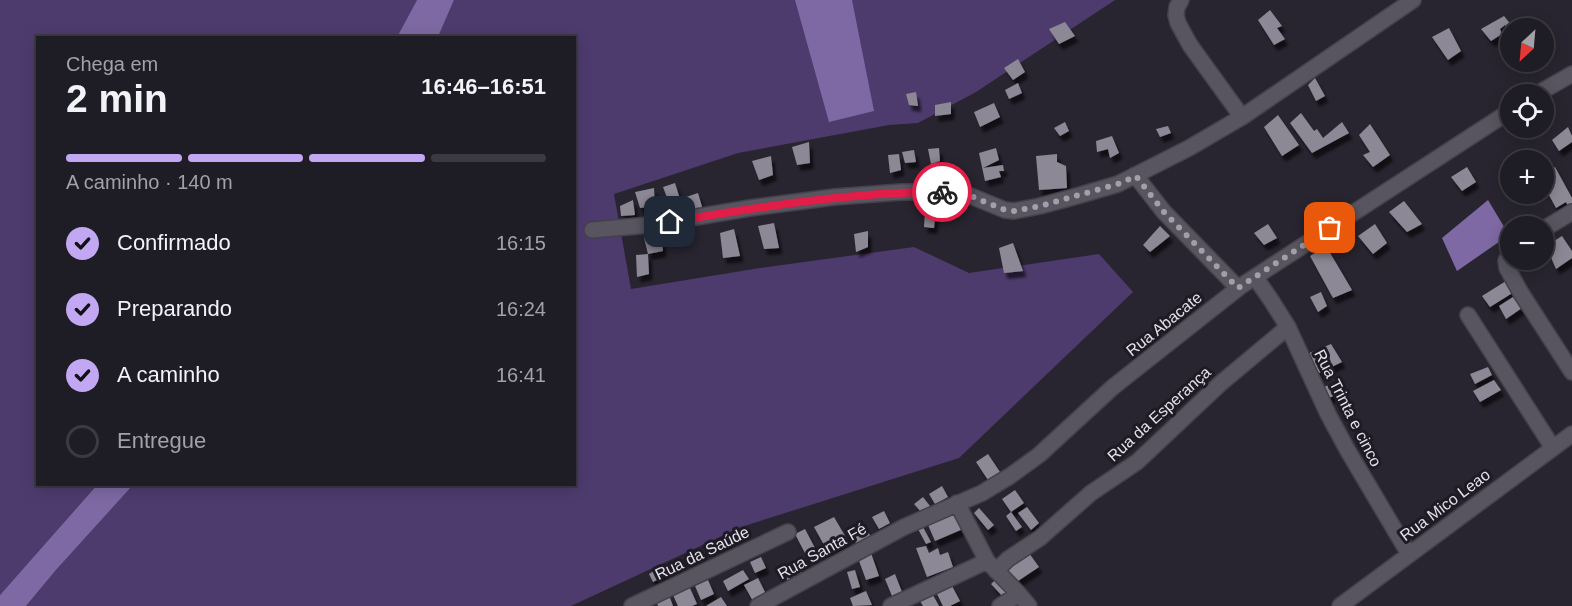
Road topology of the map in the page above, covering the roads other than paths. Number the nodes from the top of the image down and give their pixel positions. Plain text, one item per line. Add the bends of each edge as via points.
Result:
1 (1413, 0) edge
2 (1179, 4) edge
3 (1572, 74) edge
4 (1554, 84) edge
5 (1242, 117) junction
6 (1500, 118) edge
7 (1136, 176) junction
8 (1572, 212) edge
9 (1554, 223) edge
10 (592, 230) dead end
11 (1508, 270) edge
12 (1255, 278) junction
13 (1238, 288) junction
14 (1468, 315) dead end
15 (1288, 327) junction
16 (1572, 372) edge
17 (1572, 434) edge
18 (1553, 447) junction
19 (957, 503) junction
20 (904, 527) joint
21 (788, 532) dead end
22 (1409, 555) junction
23 (991, 566) junction
24 (1024, 600) edge
25 (632, 606) edge
26 (758, 606) edge
27 (891, 606) edge
28 (1000, 606) edge
29 (1340, 606) edge

1 - 5 street
2 - 5 street via 1176,15 1191,45
3 - 4 street
5 - 7 street
6 - 12 street, Rua Abacate
7 - 10 street via 1014,211 961,192 901,192 834,197
7 - 13 street via 1164,212
8 - 9 street
11 - 16 street
12 - 13 street, Rua Abacate
12 - 15 street, Rua Trinta e cinco
13 - 19 street, Rua Abacate via 1113,387 1039,455 982,493
14 - 18 street
15 - 22 street, Rua Trinta e cinco via 1338,433
15 - 23 street, Rua da Esperança via 1137,462 1091,493 1040,538
17 - 18 street, Rua Mico Leao
18 - 22 street, Rua Mico Leao
19 - 20 street, Rua Abacate
19 - 23 street
20 - 26 street, Rua Santa Fé
21 - 25 street, Rua da Saúde
22 - 29 street, Rua Mico Leao
23 - 24 street
23 - 27 street, Rua da Esperança
24 - 28 street

